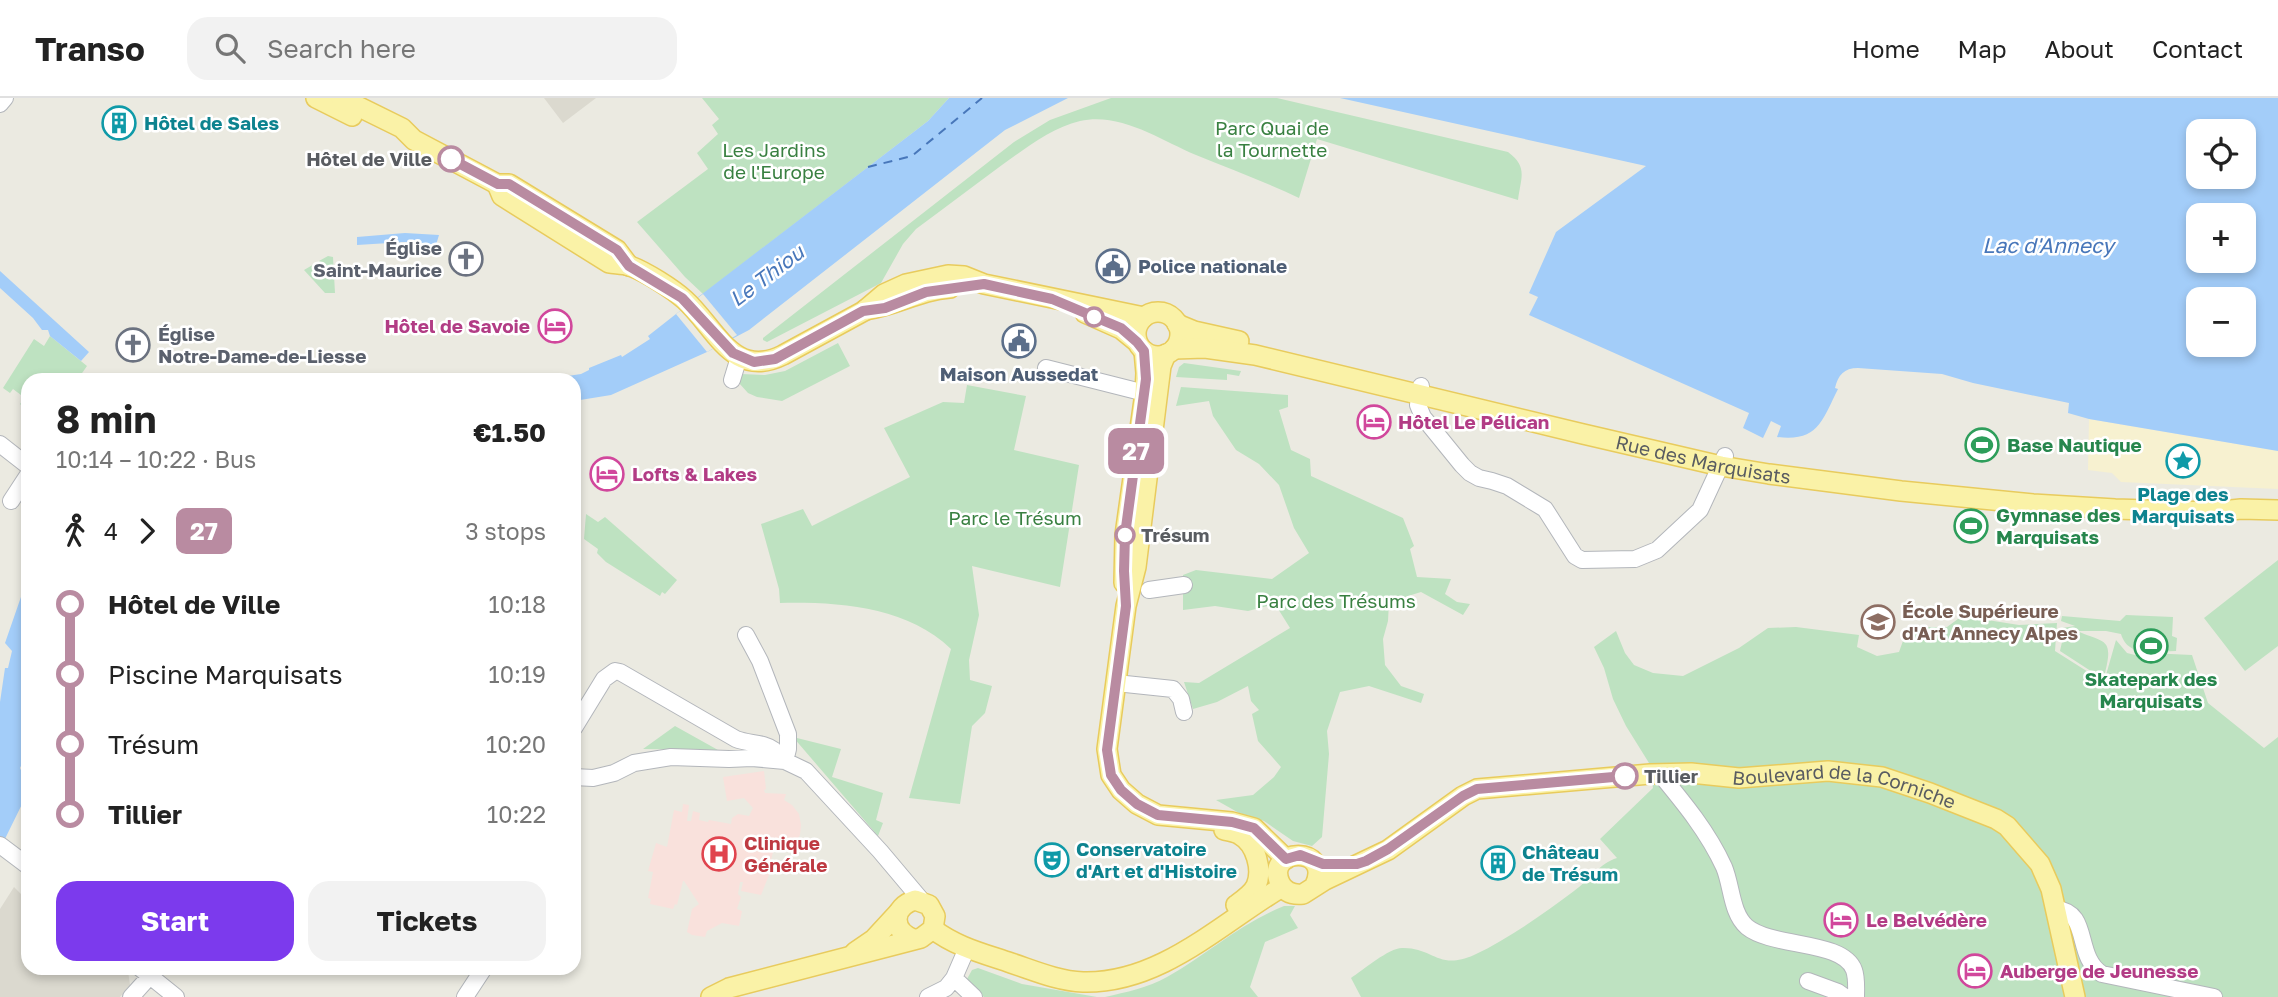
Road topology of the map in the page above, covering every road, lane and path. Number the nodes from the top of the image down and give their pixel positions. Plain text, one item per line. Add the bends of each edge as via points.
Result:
1 (5, 98) edge
2 (316, 98) edge
3 (341, 98) edge
4 (0, 104) edge
5 (414, 140) junction
6 (1052, 299) junction
7 (1144, 317) junction
8 (1177, 324) junction
9 (1141, 347) junction
10 (1170, 351) junction
11 (739, 357) junction
12 (1046, 368) dead end
13 (732, 380) dead end
14 (1420, 390) junction
15 (1144, 393) junction
16 (1154, 422) junction
17 (0, 444) edge
18 (21, 460) edge
19 (1723, 461) junction
20 (21, 485) edge
21 (10, 501) dead end
22 (2278, 510) edge
23 (1184, 585) dead end
24 (1149, 590) dead end
25 (1126, 606) junction
26 (747, 635) dead end
27 (1116, 683) junction
28 (1184, 712) dead end
29 (581, 717) edge
30 (779, 760) junction
31 (1660, 774) junction
32 (581, 777) edge
33 (1213, 821) junction
34 (4, 854) edge
35 (1286, 859) junction
36 (1314, 861) junction
37 (21, 862) edge
38 (1357, 864) junction
39 (21, 871) edge
40 (896, 871) junction
41 (1315, 885) junction
42 (1282, 887) junction
43 (923, 902) junction
44 (2056, 909) junction
45 (899, 912) junction
46 (933, 929) junction
47 (1213, 933) junction
48 (913, 939) junction
49 (967, 948) junction
50 (840, 961) junction
51 (144, 975) edge
52 (150, 975) edge
53 (479, 975) edge
54 (954, 978) junction
55 (1808, 981) dead end
56 (131, 997) edge
57 (176, 997) edge
58 (465, 997) edge
59 (711, 997) edge
60 (928, 997) edge
61 (974, 997) edge
62 (1845, 997) edge
63 (1856, 997) edge
64 (2075, 997) edge
65 (2214, 997) edge

1 - 4 street
2 - 5 main road via 396,139
3 - 5 main road via 402,128
5 - 11 main road via 498,184 502,196 609,263 629,266 682,298
6 - 7 main road
6 - 9 main road via 1121,328
6 - 11 main road via 984,284 926,292 863,311 775,359 754,362
7 - 8 main road via 1162,313
7 - 9 main road via 1137,328
8 - 10 main road via 1179,337
8 - 14 main road, Rue des Marquisats
9 - 10 main road via 1155,356
9 - 15 main road
10 - 14 main road, Rue des Marquisats via 1205,348 1255,355
10 - 16 main road via 1161,366
11 - 13 street
12 - 15 street
14 - 19 main road, Rue des Marquisats
14 - 19 street via 1418,405 1423,417 1461,465 1545,509 1582,560 1635,559 1657,550 1700,510
15 - 16 street
15 - 25 main road via 1125,535
16 - 25 main road via 1136,567
17 - 18 street
19 - 22 main road, Rue des Marquisats via 1870,488 1984,500 2115,509
20 - 21 street
23 - 24 street
25 - 27 main road
26 - 30 street via 788,734 788,749
27 - 28 street via 1173,689
27 - 33 main road via 1107,750 1111,775 1121,790 1158,815
29 - 30 street via 604,679 620,672 736,739 771,746
30 - 32 street via 671,757
30 - 40 street via 806,771
31 - 38 main road, Boulevard de la Corniche via 1477,789 1388,849
31 - 44 main road, Boulevard de la Corniche via 1739,778 1828,771 1907,785 1979,811 2007,827 2040,864
31 - 63 street via 1696,817 1724,869 1743,923 1763,935 1845,957 1854,970
33 - 35 main road via 1254,828
33 - 47 main road via 1248,841 1258,871 1250,894 1231,908
34 - 37 street
34 - 39 street
35 - 36 main road via 1300,855
35 - 42 main road via 1278,872
36 - 38 main road, Boulevard de la Corniche
36 - 41 main road
38 - 41 main road, Boulevard de la Corniche
40 - 43 street
40 - 45 street
41 - 42 main road via 1303,894
42 - 47 main road
43 - 45 main road via 910,902
43 - 46 main road via 935,916
44 - 64 main road, Boulevard de la Corniche
44 - 65 street via 2074,917 2089,962 2102,974
45 - 48 main road via 900,929
45 - 50 main road via 868,943
46 - 48 main road
46 - 49 main road
47 - 49 main road via 1156,967 1119,980 1082,982 1051,977
48 - 50 main road
49 - 54 street
50 - 59 main road via 729,988
51 - 56 street
52 - 57 street
53 - 58 street
54 - 60 street
54 - 61 street
55 - 62 street

